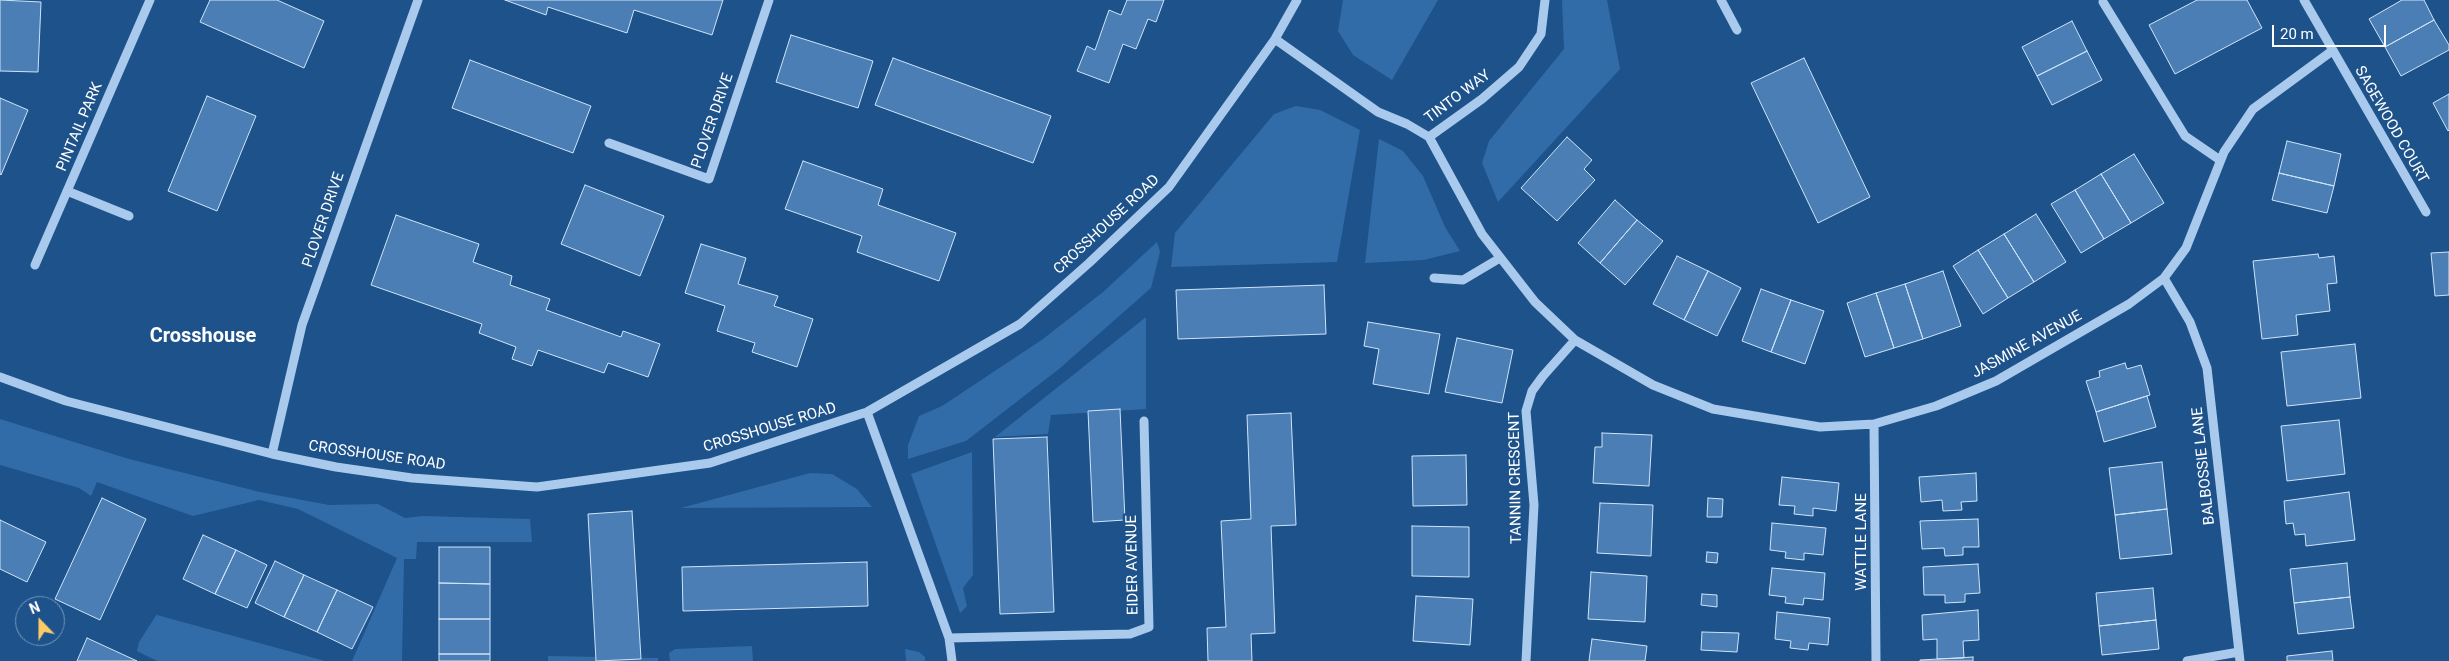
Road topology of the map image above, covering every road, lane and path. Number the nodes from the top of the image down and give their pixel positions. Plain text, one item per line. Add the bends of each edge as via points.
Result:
1 (149, 0) edge
2 (418, 0) edge
3 (769, 0) edge
4 (1297, 0) edge
5 (1545, 0) edge
6 (1721, 0) edge
7 (2304, 0) edge
8 (2103, 2) dead end
9 (1737, 30) dead end
10 (1274, 40) junction
11 (2332, 51) junction
12 (1429, 137) junction
13 (609, 143) dead end
14 (2220, 160) junction
15 (67, 191) junction
16 (2426, 212) dead end
17 (128, 216) dead end
18 (1500, 258) junction
19 (34, 265) dead end
20 (1434, 278) dead end
21 (2164, 278) junction
22 (1575, 340) junction
23 (0, 377) edge
24 (867, 412) junction
25 (1144, 421) dead end
26 (1874, 424) junction
27 (272, 454) junction
28 (949, 638) junction
29 (2240, 656) edge
30 (952, 661) edge
31 (1526, 661) edge
32 (1876, 661) edge
33 (2186, 661) edge

1 - 15 street, PINTAIL PARK
2 - 27 street, PLOVER DRIVE via 302,326
3 - 13 street, PLOVER DRIVE via 709,179
4 - 10 street, CROSSHOUSE ROAD
5 - 12 street, TINTO WAY via 1541,34 1519,67 1482,99
6 - 9 street
7 - 11 street, SAGEWOOD COURT
8 - 14 street via 2185,136
10 - 12 street, TINTO WAY via 1378,112
10 - 24 street, CROSSHOUSE ROAD via 1169,187 1089,263 1020,324
11 - 14 street, JASMINE AVENUE via 2253,108
11 - 16 street, SAGEWOOD COURT
12 - 18 street, JASMINE AVENUE via 1482,234
14 - 21 street, JASMINE AVENUE via 2186,248
15 - 17 street
15 - 19 street, PINTAIL PARK
18 - 20 street via 1463,280
18 - 22 street, JASMINE AVENUE via 1535,302
21 - 26 street, JASMINE AVENUE via 2129,304 1996,381 1936,406
21 - 29 street, BALBOSSIE LANE via 2190,322 2207,368
22 - 26 street, JASMINE AVENUE via 1653,385 1713,409 1820,427
22 - 31 street, TANNIN CRESCENT via 1543,376 1532,392 1526,411 1534,505
23 - 27 street, CROSSHOUSE ROAD via 66,401
24 - 27 street, CROSSHOUSE ROAD via 710,463 537,487 412,478
24 - 28 street
25 - 28 street, EIDER AVENUE via 1149,628 1130,634
26 - 32 street, WATTLE LANE
28 - 30 street
29 - 33 street

